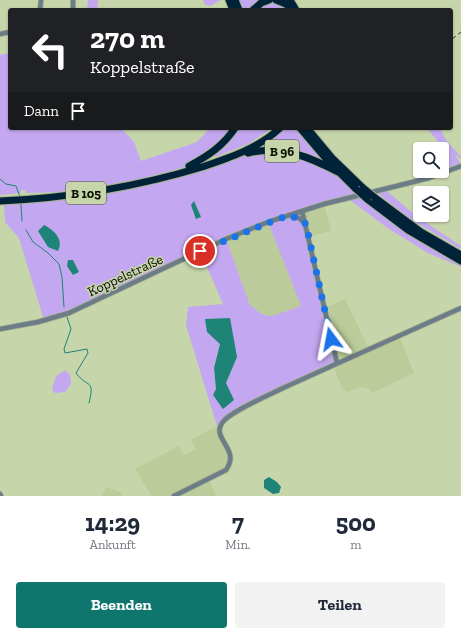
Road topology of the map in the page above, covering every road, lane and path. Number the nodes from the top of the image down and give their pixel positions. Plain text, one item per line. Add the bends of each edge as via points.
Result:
1 (269, 0) edge
2 (276, 0) edge
3 (255, 8) edge
4 (290, 8) edge
5 (233, 130) edge
6 (272, 130) edge
7 (277, 130) edge
8 (302, 130) edge
9 (309, 130) edge
10 (221, 160) junction
11 (189, 166) junction
12 (461, 166) edge
13 (340, 173) junction
14 (359, 188) junction
15 (0, 197) edge
16 (26, 198) junction
17 (370, 198) junction
18 (14, 199) junction
19 (0, 201) edge
20 (302, 211) junction
21 (289, 215) junction
22 (306, 224) junction
23 (461, 255) edge
24 (461, 261) edge
25 (461, 308) edge
26 (0, 329) edge
27 (337, 363) junction
28 (174, 496) edge

1 - 3 highway
2 - 4 highway
5 - 11 highway, B 105 via 214,152
6 - 11 highway, B 96 via 240,150
7 - 10 highway, B 96 via 253,147
8 - 13 highway, B 96
9 - 14 highway, B 96
10 - 13 highway, B 96 via 254,151 284,151 308,157
10 - 16 highway, B 105 via 116,188
11 - 16 highway, B 105 via 120,183
12 - 20 street, Koppelstraße via 429,178
13 - 14 highway, B 96
14 - 17 highway, B 96, bridge
15 - 18 highway, B 105
16 - 18 highway, B 105
17 - 23 highway, B 96
17 - 24 highway, B 96 via 408,230
18 - 19 highway, B 105
20 - 21 street, Koppelstraße
20 - 22 street
21 - 22 street via 299,218
21 - 26 street, Koppelstraße via 226,239 69,312 38,322
22 - 27 street
25 - 27 street
27 - 28 street via 226,418 221,424 220,434 231,456 226,470

